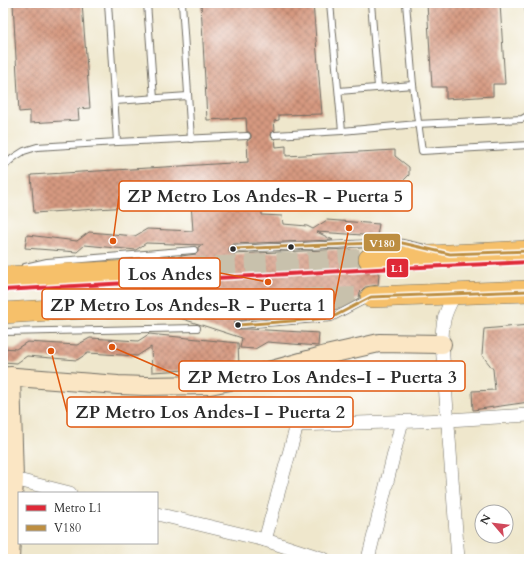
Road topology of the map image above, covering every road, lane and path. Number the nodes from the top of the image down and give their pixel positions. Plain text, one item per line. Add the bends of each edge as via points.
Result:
1 (108, 3) edge
2 (147, 3) edge
3 (182, 3) edge
4 (330, 3) edge
5 (371, 3) edge
6 (406, 3) edge
7 (528, 3) edge
8 (529, 13) edge
9 (412, 85) junction
10 (378, 88) junction
11 (339, 91) junction
12 (188, 96) junction
13 (154, 99) junction
14 (115, 101) junction
15 (529, 115) edge
16 (417, 124) junction
17 (342, 131) junction
18 (275, 135) dead end
19 (247, 136) dead end
20 (191, 139) junction
21 (117, 142) junction
22 (529, 145) edge
23 (3, 167) edge
24 (233, 249) dead end
25 (194, 250) dead end
26 (529, 250) edge
27 (450, 254) junction
28 (368, 259) tunnel mouth
29 (153, 270) tunnel mouth
30 (4, 277) edge
31 (529, 291) edge
32 (455, 294) junction
33 (371, 297) joint
34 (148, 304) tunnel mouth
35 (3, 313) edge
36 (238, 325) dead end
37 (197, 328) dead end
38 (3, 332) edge
39 (442, 344) junction
40 (7, 376) edge
41 (529, 415) edge
42 (448, 420) junction
43 (402, 421) junction
44 (8, 480) edge
45 (65, 492) edge
46 (158, 514) edge
47 (265, 540) junction
48 (10, 559) edge
49 (324, 559) edge
50 (368, 559) edge
51 (458, 559) edge

1 - 14 lane
2 - 13 lane
3 - 12 lane
4 - 11 lane
5 - 10 lane
6 - 9 lane
7 - 8 lane
9 - 10 lane
9 - 16 lane
10 - 11 lane
11 - 17 lane
12 - 13 lane
12 - 20 lane
13 - 14 lane
14 - 21 lane
15 - 16 lane via 522,118
16 - 17 lane
16 - 22 lane via 422,151
17 - 18 lane
19 - 20 lane
20 - 21 lane
21 - 23 lane via 37,147 24,151
24 - 27 lane via 398,242
25 - 30 lane via 47,262 27,266
26 - 27 main road
27 - 28 main road
29 - 30 main road
31 - 32 main road
32 - 33 main road
32 - 39 street via 444,318
33 - 36 lane via 330,318
34 - 35 main road
37 - 38 lane
39 - 40 street via 379,343 210,385 132,386
39 - 42 street
40 - 44 street
41 - 42 street
42 - 43 street
42 - 51 street
43 - 47 street via 297,425
43 - 50 street
44 - 45 street
44 - 48 street
46 - 47 street
47 - 49 street

